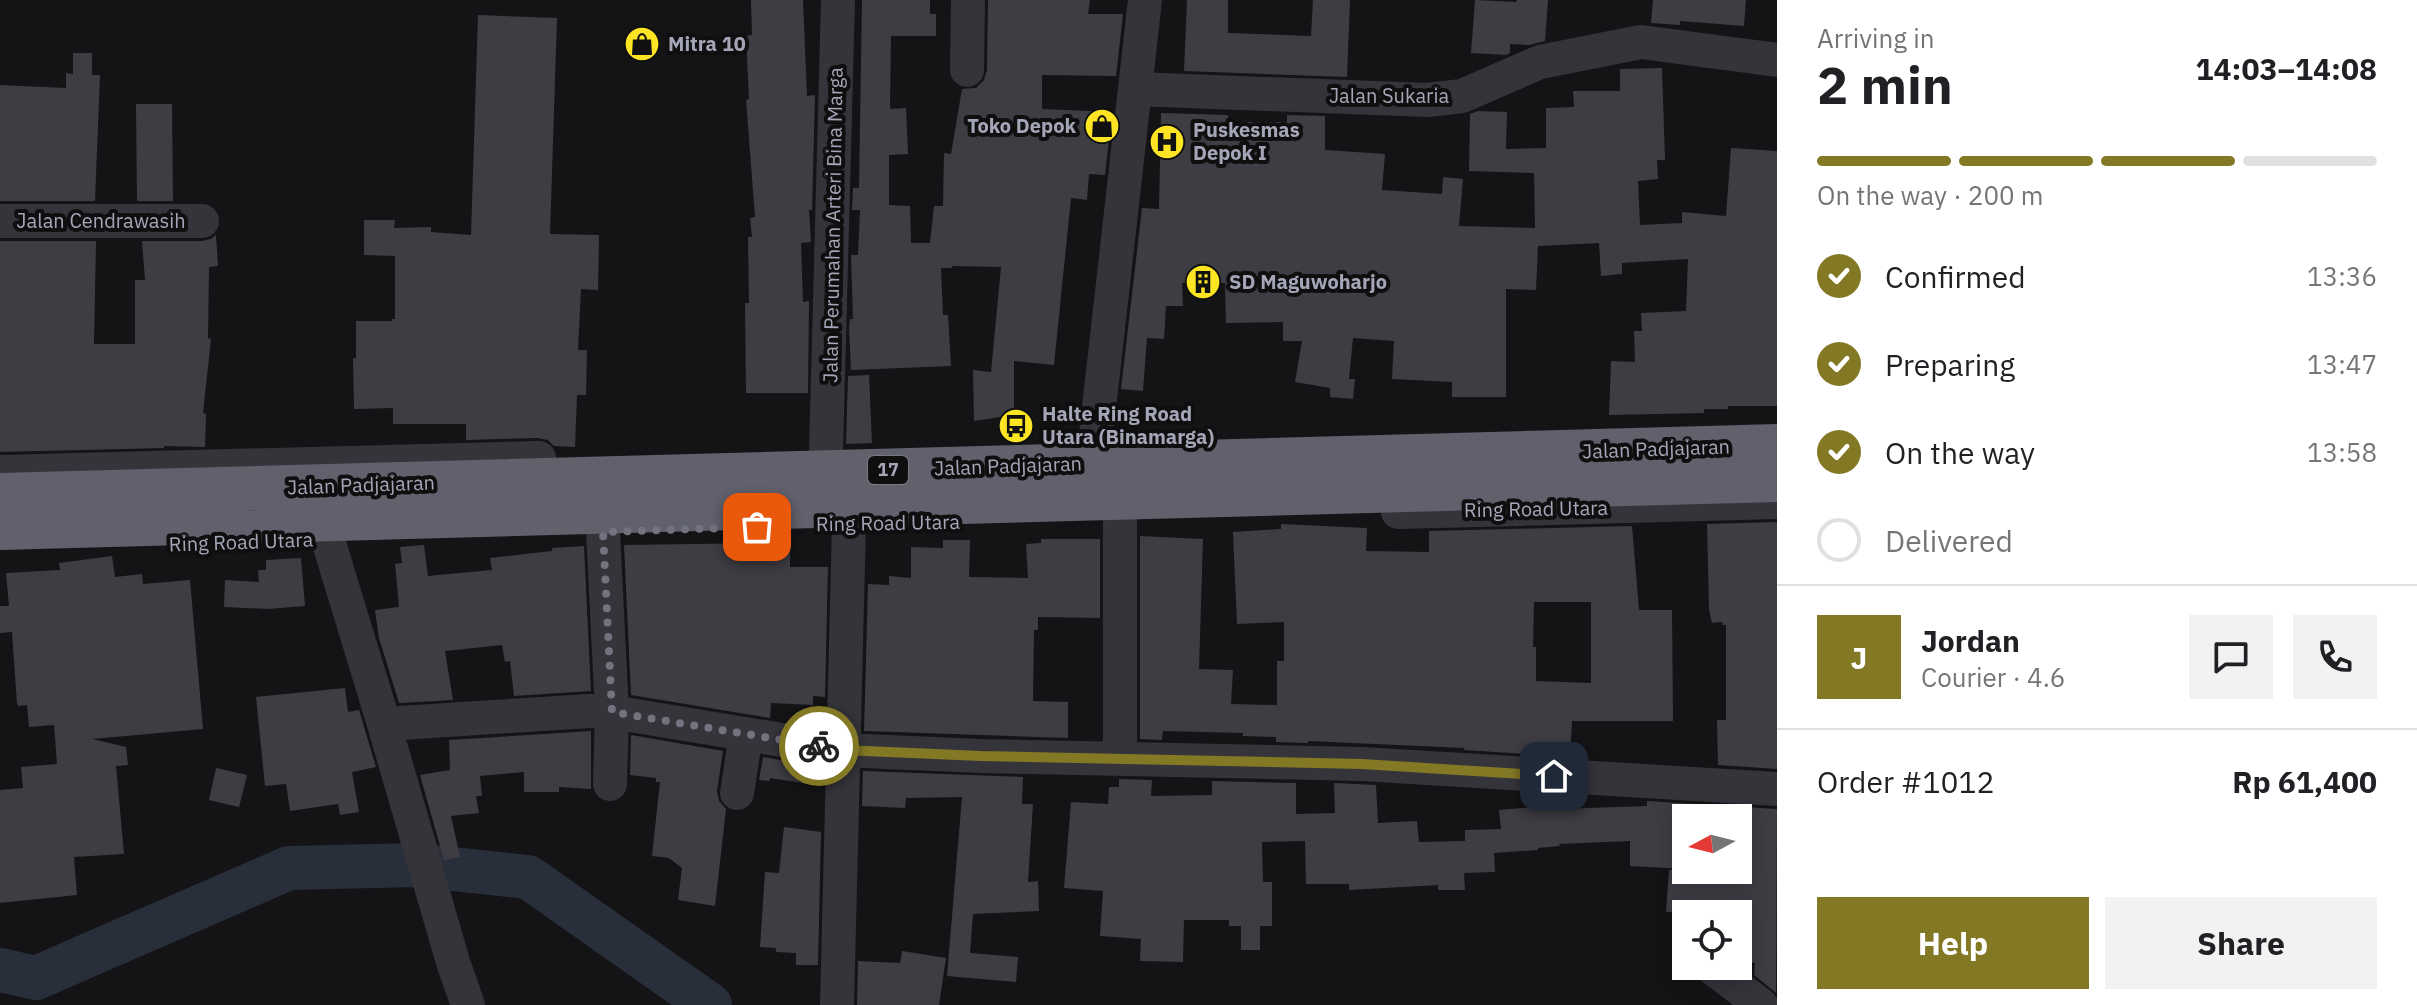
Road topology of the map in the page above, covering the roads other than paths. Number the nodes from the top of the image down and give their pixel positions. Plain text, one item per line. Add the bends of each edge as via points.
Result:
1 (838, 0) edge
2 (968, 0) edge
3 (1145, 0) edge
4 (1777, 60) edge
5 (967, 70) dead end
6 (1135, 89) junction
7 (0, 221) edge
8 (202, 221) dead end
9 (1777, 426) edge
10 (1095, 443) junction
11 (1777, 446) edge
12 (1233, 450) junction
13 (826, 451) junction
14 (0, 472) edge
15 (1777, 480) edge
16 (0, 495) edge
17 (1353, 502) junction
18 (1777, 502) edge
19 (1120, 519) junction
20 (849, 524) junction
21 (0, 528) edge
22 (603, 532) junction
23 (328, 540) junction
24 (0, 549) edge
25 (612, 712) junction
26 (384, 724) junction
27 (746, 734) junction
28 (842, 750) junction
29 (1120, 758) junction
30 (610, 784) dead end
31 (1777, 789) edge
32 (737, 793) dead end
33 (1728, 980) edge
34 (468, 1005) edge
35 (837, 1005) edge
36 (1761, 1005) edge

1 - 13 street, Jalan Perumahan Arteri Bina Marga
2 - 5 street
3 - 6 street
4 - 6 street, Jalan Sukaria via 1641,42 1540,62 1462,96 1427,100
6 - 10 street
7 - 8 street, Jalan Cendrawasih
9 - 12 street
10 - 12 street
10 - 13 street
11 - 12 highway, Jalan Padjajaran / 17
12 - 16 highway, Jalan Padjajaran / 17
13 - 14 street
15 - 17 highway, Jalan Padjajaran / 17
17 - 18 street, Ring Road Utara
17 - 19 street, Ring Road Utara
17 - 21 highway, Jalan Padjajaran / 17
19 - 20 street, Ring Road Utara
19 - 29 street
20 - 22 street, Ring Road Utara
20 - 28 street
22 - 23 street, Ring Road Utara
22 - 25 street
23 - 24 street, Ring Road Utara
23 - 26 street
25 - 26 street
25 - 27 street
25 - 30 street
26 - 34 street
27 - 28 street
27 - 32 street
28 - 29 street
28 - 35 street
29 - 31 street via 1362,764
33 - 36 street

